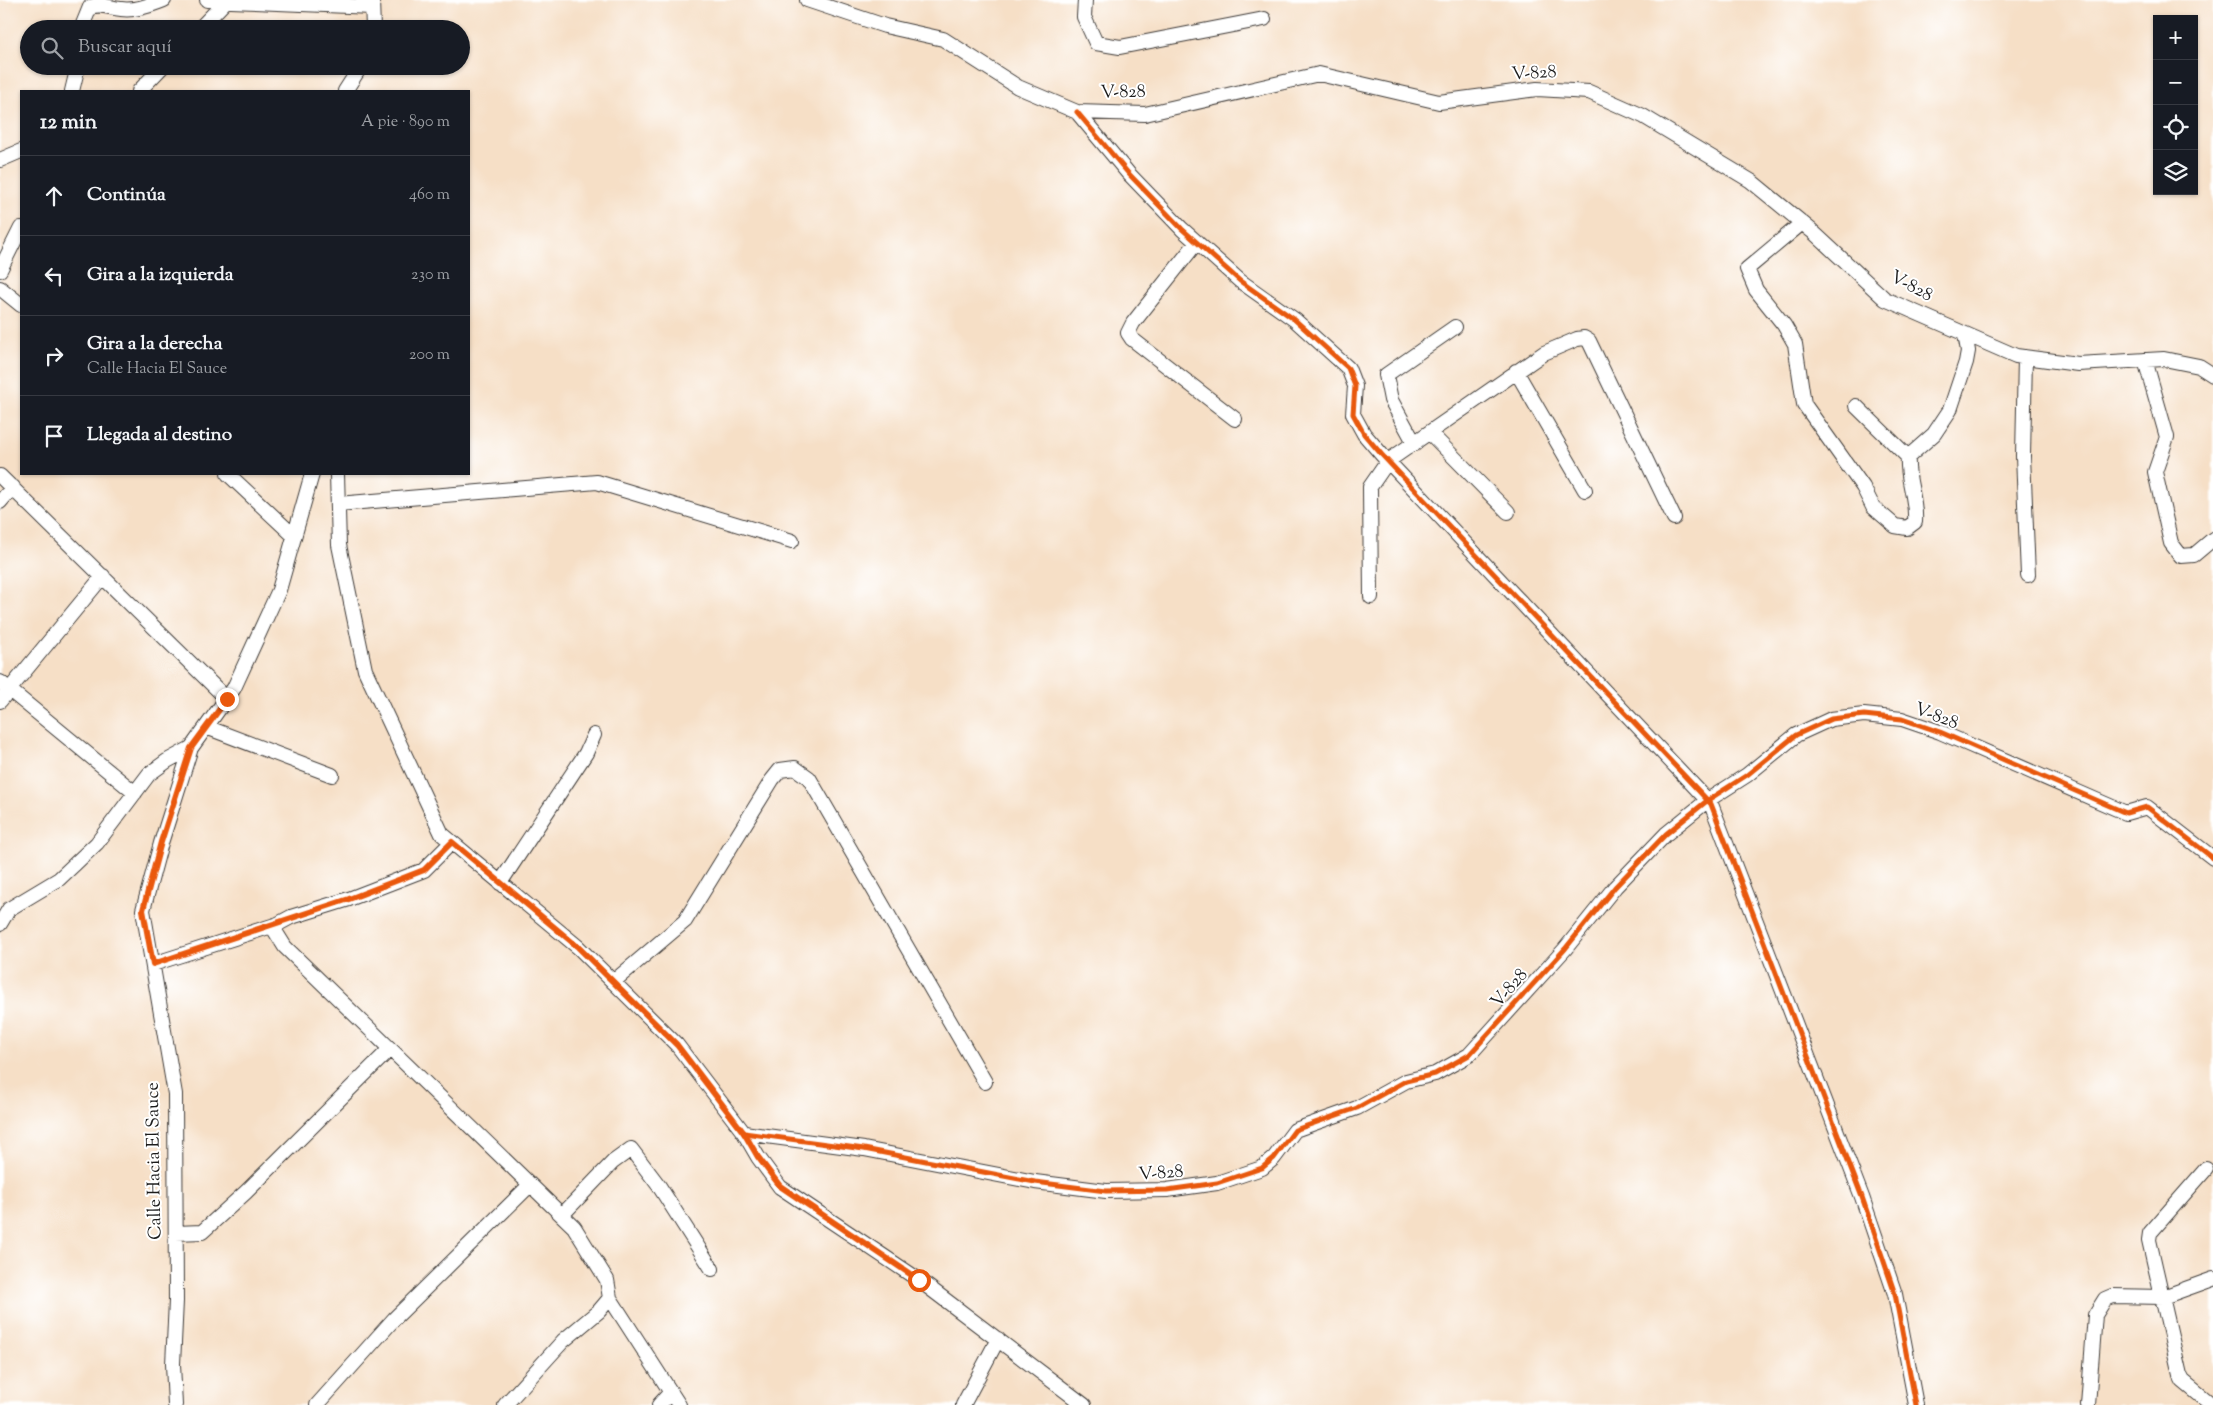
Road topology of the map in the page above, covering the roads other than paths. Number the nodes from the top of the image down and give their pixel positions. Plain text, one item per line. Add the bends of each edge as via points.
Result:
1 (164, 0) edge
2 (207, 0) edge
3 (807, 0) edge
4 (1085, 0) edge
5 (225, 2) junction
6 (263, 2) edge
7 (372, 3) edge
8 (1264, 19) dead end
9 (85, 20) edge
10 (208, 20) edge
11 (373, 20) edge
12 (76, 75) edge
13 (154, 75) edge
14 (355, 75) edge
15 (72, 90) edge
16 (140, 90) edge
17 (346, 90) edge
18 (1077, 112) junction
19 (20, 151) edge
20 (0, 160) edge
21 (1802, 223) junction
22 (20, 230) edge
23 (1197, 242) junction
24 (0, 270) edge
25 (0, 288) edge
26 (20, 304) edge
27 (1455, 327) dead end
28 (1965, 334) junction
29 (2025, 358) junction
30 (2146, 360) junction
31 (1516, 371) junction
32 (2213, 375) edge
33 (1856, 406) dead end
34 (1235, 419) dead end
35 (1430, 433) junction
36 (1415, 444) junction
37 (1908, 457) junction
38 (1388, 461) junction
39 (229, 475) edge
40 (312, 475) edge
41 (337, 475) edge
42 (0, 476) edge
43 (13, 486) junction
44 (1585, 490) dead end
45 (0, 502) edge
46 (338, 504) junction
47 (1508, 512) dead end
48 (1674, 518) dead end
49 (294, 536) junction
50 (2213, 539) edge
51 (792, 541) dead end
52 (2028, 575) dead end
53 (103, 576) junction
54 (1371, 597) dead end
55 (5, 685) edge
56 (227, 699) junction
57 (0, 701) edge
58 (206, 727) junction
59 (594, 735) dead end
60 (191, 748) junction
61 (332, 775) dead end
62 (135, 794) junction
63 (1708, 800) junction
64 (452, 842) junction
65 (2213, 858) edge
66 (500, 883) junction
67 (0, 924) edge
68 (278, 924) junction
69 (153, 964) junction
70 (613, 982) junction
71 (390, 1048) junction
72 (985, 1082) dead end
73 (744, 1133) junction
74 (2206, 1169) dead end
75 (530, 1185) junction
76 (562, 1215) junction
77 (176, 1233) junction
78 (712, 1269) dead end
79 (2213, 1279) edge
80 (2163, 1297) junction
81 (610, 1298) junction
82 (998, 1339) junction
83 (671, 1392) junction
84 (175, 1405) edge
85 (317, 1405) edge
86 (505, 1405) edge
87 (659, 1405) edge
88 (678, 1405) edge
89 (963, 1405) edge
90 (1084, 1405) edge
91 (1916, 1405) edge
92 (2088, 1405) edge
93 (2212, 1405) edge

1 - 9 street via 143,8 122,10 99,4 90,7
2 - 5 street
3 - 18 street, V-828 via 885,26 943,39 1018,87
4 - 8 street via 1084,17 1096,43 1120,47
5 - 6 street
5 - 10 street
6 - 7 street
7 - 11 street
12 - 15 street
13 - 16 street
14 - 17 street
18 - 21 street, V-828 via 1145,114 1319,74 1438,102 1537,89 1589,92 1643,116 1752,181
18 - 23 street via 1128,173
19 - 20 street
21 - 28 street, V-828 via 1885,299
21 - 37 street via 1747,269 1756,290 1796,344 1804,404 1863,487 1873,507 1895,526 1906,528 1915,522 1916,509 1907,468
22 - 24 street
23 - 34 street via 1128,333
23 - 38 street via 1240,281 1315,337 1348,368 1355,386 1353,414 1364,434
25 - 26 street
27 - 36 street via 1386,375 1391,400
28 - 29 street, V-828
28 - 37 street via 1966,362 1950,410 1934,434
29 - 30 street, V-828 via 2078,364
29 - 52 street via 2022,456
30 - 32 street, V-828 via 2164,359 2199,366
30 - 50 street via 2167,437 2155,472 2171,543 2181,556 2194,555
31 - 35 street
31 - 44 street
31 - 48 street via 1544,353 1577,339 1589,341
33 - 37 street
35 - 36 street
35 - 47 street
36 - 38 street
38 - 54 street via 1370,487
38 - 63 street
39 - 49 street
40 - 49 street, Calle Hacia El Sauce
41 - 46 street
42 - 43 street
43 - 45 street
43 - 53 street
46 - 51 street via 597,482
46 - 64 street via 339,545 365,670 442,834
49 - 56 street, Calle Hacia El Sauce via 279,590
53 - 55 street
53 - 56 street
55 - 57 street
55 - 62 street
56 - 58 street, Calle Hacia El Sauce
58 - 60 street, Calle Hacia El Sauce
58 - 61 street
59 - 66 street via 586,753
60 - 62 street via 148,774
60 - 69 street, Calle Hacia El Sauce via 143,910
62 - 67 street via 97,843 59,879 9,909
63 - 65 street, V-828 via 1747,775 1796,735 1831,719 1864,715 1902,719 1940,732 2126,813 2147,807
63 - 73 street, V-828 via 1666,834 1615,887 1565,949 1469,1055 1435,1074 1406,1081 1357,1108 1295,1130 1274,1158 1262,1168 1217,1183 1167,1190 1106,1191 1036,1182 845,1146
63 - 91 street via 1832,1112 1862,1197 1895,1294
64 - 66 street
64 - 68 street via 424,870
66 - 70 street via 578,947
68 - 69 street
68 - 71 street via 275,931 286,947
69 - 77 street, Calle Hacia El Sauce via 175,1094
70 - 72 street via 685,920 772,780 780,770 795,768 809,778
70 - 73 street via 677,1045
71 - 75 street
71 - 77 street via 202,1232
73 - 82 street via 780,1186 919,1280
74 - 80 street via 2150,1233 2150,1249
75 - 76 street
75 - 85 street via 394,1319
76 - 78 street via 613,1162 631,1150 659,1186
76 - 81 street via 574,1227 607,1280
77 - 84 street, Calle Hacia El Sauce
79 - 80 street
80 - 92 street via 2112,1296 2105,1299 2096,1315
80 - 93 street via 2180,1375
81 - 83 street
81 - 86 street via 563,1341
82 - 89 street
82 - 90 street
83 - 87 street
83 - 88 street

